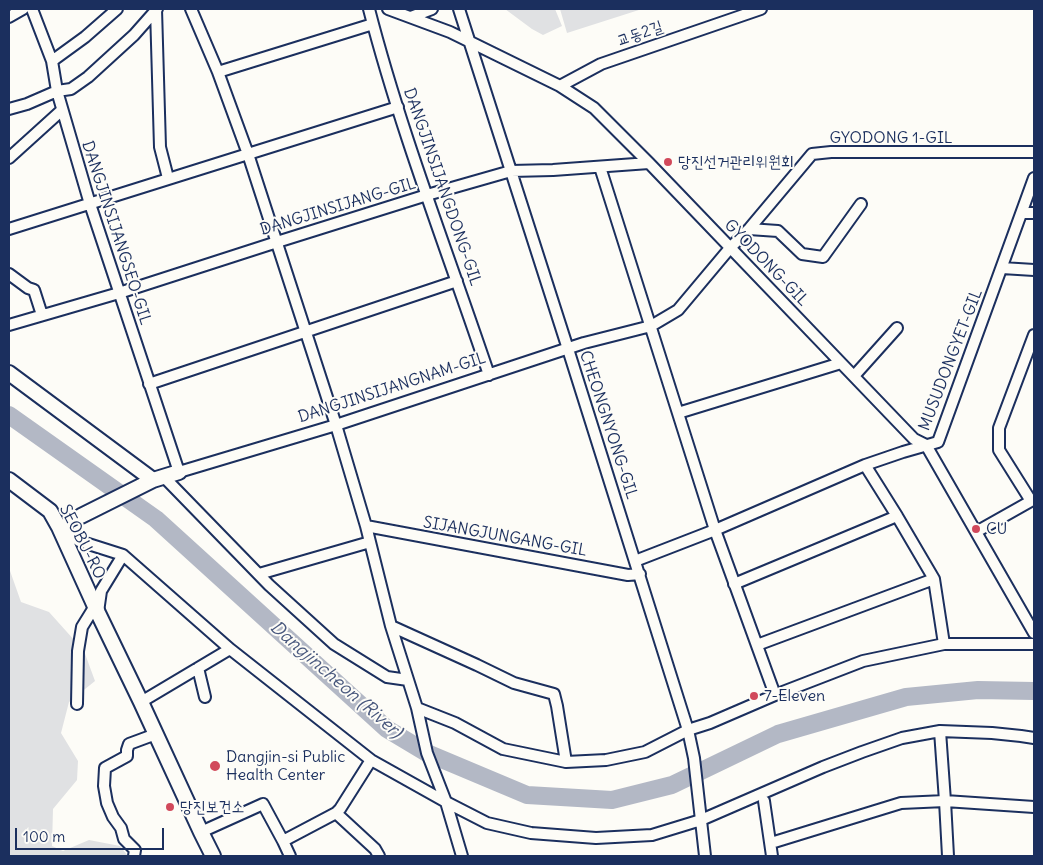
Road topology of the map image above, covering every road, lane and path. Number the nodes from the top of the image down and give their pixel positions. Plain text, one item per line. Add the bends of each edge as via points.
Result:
1 (23, 9) edge
2 (32, 9) edge
3 (117, 9) edge
4 (156, 9) edge
5 (191, 9) edge
6 (369, 9) edge
7 (388, 9) edge
8 (432, 9) edge
9 (459, 9) edge
10 (761, 9) edge
11 (9, 17) edge
12 (411, 17) junction
13 (373, 24) junction
14 (470, 42) junction
15 (52, 61) junction
16 (218, 72) junction
17 (560, 86) junction
18 (57, 91) junction
19 (398, 107) junction
20 (9, 109) edge
21 (62, 110) junction
22 (1034, 152) edge
23 (248, 154) junction
24 (9, 158) edge
25 (649, 163) junction
26 (600, 167) junction
27 (511, 170) junction
28 (168, 178) junction
29 (1034, 178) edge
30 (427, 195) junction
31 (90, 204) junction
32 (861, 204) dead end
33 (1022, 213) junction
34 (1034, 213) edge
35 (9, 229) edge
36 (749, 229) junction
37 (277, 242) junction
38 (730, 248) junction
39 (1002, 268) junction
40 (1034, 270) edge
41 (9, 274) edge
42 (457, 281) junction
43 (119, 293) junction
44 (42, 315) junction
45 (9, 325) edge
46 (651, 326) junction
47 (897, 328) dead end
48 (305, 331) junction
49 (1034, 335) edge
50 (568, 349) junction
51 (841, 362) junction
52 (9, 372) edge
53 (489, 375) junction
54 (854, 376) junction
55 (149, 384) junction
56 (678, 412) junction
57 (336, 425) junction
58 (926, 445) junction
59 (866, 465) junction
60 (180, 472) junction
61 (9, 480) edge
62 (154, 481) junction
63 (1033, 502) edge
64 (81, 516) joint
65 (897, 516) junction
66 (59, 526) junction
67 (366, 526) junction
68 (715, 530) junction
69 (976, 532) junction
70 (370, 542) junction
71 (123, 555) junction
72 (635, 560) junction
73 (259, 574) junction
74 (640, 574) junction
75 (934, 579) junction
76 (734, 584) junction
77 (96, 609) junction
78 (391, 626) junction
79 (1034, 633) edge
80 (944, 644) junction
81 (1034, 644) edge
82 (757, 645) junction
83 (230, 650) junction
84 (198, 668) junction
85 (408, 680) junction
86 (775, 695) junction
87 (205, 697) dead end
88 (142, 702) junction
89 (76, 704) dead end
90 (417, 708) junction
91 (688, 730) junction
92 (940, 731) junction
93 (156, 734) junction
94 (1034, 738) edge
95 (370, 760) junction
96 (566, 762) junction
97 (764, 801) dead end
98 (945, 801) junction
99 (446, 802) junction
100 (1034, 807) edge
101 (336, 813) junction
102 (701, 820) junction
103 (201, 832) junction
104 (283, 841) junction
105 (771, 843) junction
106 (134, 856) edge
107 (213, 856) edge
108 (290, 856) edge
109 (379, 856) edge
110 (462, 856) edge
111 (705, 856) edge
112 (772, 856) edge
113 (948, 856) edge

1 - 11 street
2 - 15 street, DANGJINSIJANGSEO-GIL
3 - 15 street
4 - 18 street via 134,35 88,77 71,89
4 - 28 street via 160,147
5 - 16 street
6 - 13 street, DANGJINSIJANGDONG-GIL
7 - 12 street, GYODONG-GIL
8 - 12 street
9 - 14 street, CHEONGNYONG-GIL
10 - 17 street, 교동2길 via 601,64
12 - 14 street, GYODONG-GIL
13 - 16 street
13 - 19 street, DANGJINSIJANGDONG-GIL
14 - 17 street, GYODONG-GIL
14 - 27 street, CHEONGNYONG-GIL
15 - 18 street, DANGJINSIJANGSEO-GIL
16 - 23 street
17 - 25 street, GYODONG-GIL via 594,108
18 - 20 street
18 - 21 street, DANGJINSIJANGSEO-GIL
19 - 23 street
19 - 30 street, DANGJINSIJANGDONG-GIL
21 - 24 street
21 - 31 street, DANGJINSIJANGSEO-GIL
22 - 36 street, GYODONG 1-GIL via 812,154
23 - 28 street
23 - 37 street
25 - 26 street, DANGJINSIJANG-GIL
25 - 38 street, GYODONG-GIL
26 - 27 street, DANGJINSIJANG-GIL
26 - 46 street
27 - 30 street, DANGJINSIJANG-GIL
27 - 50 street, CHEONGNYONG-GIL
28 - 31 street
29 - 33 street, MUSUDONGYET-GIL
30 - 37 street, DANGJINSIJANG-GIL
30 - 42 street, DANGJINSIJANGDONG-GIL
31 - 35 street
31 - 43 street, DANGJINSIJANGSEO-GIL
32 - 36 street via 823,257 802,254 778,231
33 - 34 street
33 - 39 street, MUSUDONGYET-GIL
36 - 38 street, GYODONG 1-GIL
37 - 43 street, DANGJINSIJANG-GIL
37 - 48 street
38 - 46 street, DANGJINSIJANGNAM-GIL via 678,310
38 - 51 street, GYODONG-GIL
39 - 40 street
39 - 58 street, MUSUDONGYET-GIL via 938,442
41 - 44 street via 34,290
42 - 48 street
42 - 53 street, DANGJINSIJANGDONG-GIL
43 - 44 street, DANGJINSIJANG-GIL
43 - 55 street, DANGJINSIJANGSEO-GIL
44 - 45 street, DANGJINSIJANG-GIL
46 - 50 street, DANGJINSIJANGNAM-GIL
46 - 56 street
47 - 54 street
48 - 55 street
48 - 57 street
49 - 63 street via 999,428 999,450
50 - 53 street, DANGJINSIJANGNAM-GIL
50 - 72 street, CHEONGNYONG-GIL
51 - 54 street, GYODONG-GIL
51 - 56 street
52 - 62 main road
53 - 57 street, DANGJINSIJANGNAM-GIL
54 - 58 street, GYODONG-GIL via 914,439
55 - 60 street, DANGJINSIJANGSEO-GIL
56 - 68 street
57 - 60 street, DANGJINSIJANGNAM-GIL
57 - 67 street
58 - 59 street, MUSUDONGYET-GIL
58 - 69 street, GYODONG-GIL
59 - 65 street
59 - 68 street, MUSUDONGYET-GIL
60 - 62 main road, DANGJINSIJANGNAM-GIL
61 - 66 main road, SEOBU-RO via 50,510
62 - 64 main road, DANGJINSIJANGNAM-GIL
62 - 73 street
63 - 69 street
64 - 66 street
65 - 75 street
65 - 76 street
66 - 71 street via 79,541
66 - 77 main road, SEOBU-RO
67 - 70 street
67 - 74 street, SIJANGJUNGANG-GIL via 628,575
68 - 72 street, MUSUDONGYET-GIL
68 - 76 street
69 - 79 street, GYODONG-GIL
70 - 73 street
70 - 78 street
71 - 77 street via 101,591
71 - 83 street
72 - 74 street, CHEONGNYONG-GIL
73 - 85 street via 334,644 387,677
74 - 91 street, CHEONGNYONG-GIL
75 - 80 street
75 - 82 street
76 - 82 street
77 - 88 main road, SEOBU-RO
77 - 89 street, SEOBU-RO via 82,627
78 - 85 street
78 - 96 street via 514,683 554,694
80 - 81 street
80 - 86 street via 863,661
82 - 86 street
83 - 84 street
83 - 95 street
84 - 87 street
84 - 88 street
85 - 90 street
86 - 91 street
88 - 93 main road, SEOBU-RO
90 - 96 street via 455,723 503,749
90 - 99 street via 427,753
91 - 96 street via 645,752 606,760
91 - 102 street, CHEONGNYONG-GIL
92 - 94 street
92 - 98 street
92 - 102 street via 902,738 862,752
93 - 103 main road, SEOBU-RO
93 - 106 street via 130,744 127,756 105,768 107,802 124,838 135,850
95 - 99 street
95 - 101 street
97 - 105 street
98 - 100 street
98 - 105 street via 901,802
98 - 113 street
99 - 102 street via 487,823 531,833 578,837 652,835
99 - 110 street
101 - 104 street
101 - 109 street via 376,848
102 - 111 street, CHEONGNYONG-GIL
103 - 104 street via 263,804
103 - 107 main road, SEOBU-RO
104 - 108 street
105 - 112 street

